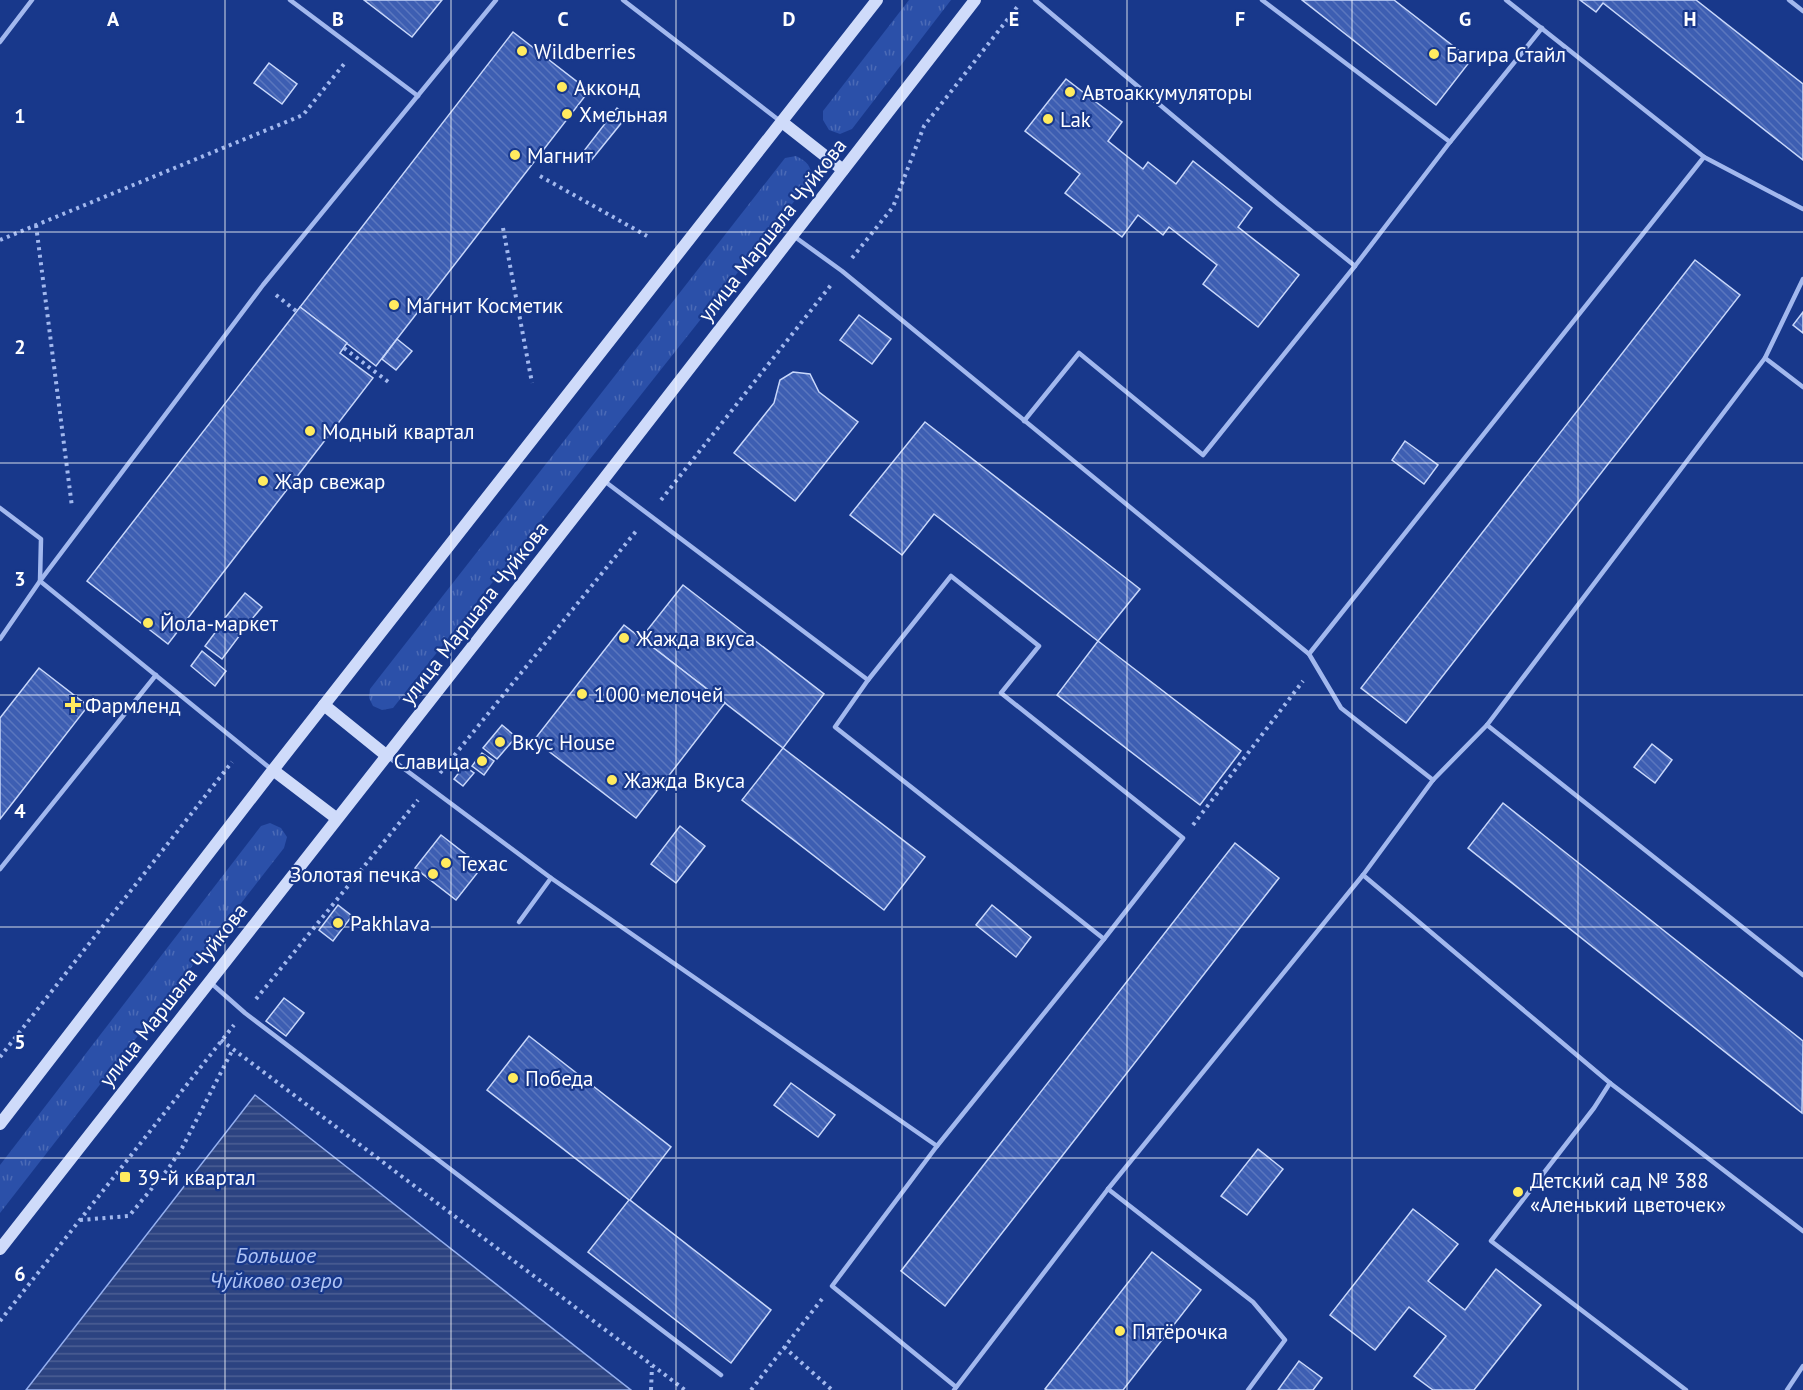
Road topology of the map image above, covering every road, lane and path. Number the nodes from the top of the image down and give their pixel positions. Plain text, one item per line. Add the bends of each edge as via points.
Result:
1 (32, 0) edge
2 (290, 0) edge
3 (496, 0) edge
4 (623, 0) edge
5 (877, 0) edge
6 (975, 0) edge
7 (1023, 0) edge
8 (1035, 0) edge
9 (1262, 0) edge
10 (1506, 0) edge
11 (1789, 0) edge
12 (1803, 11) edge
13 (1542, 28) junction
14 (0, 42) edge
15 (356, 50) junction
16 (418, 96) junction
17 (782, 122) junction
18 (1450, 142) junction
19 (1704, 157) junction
20 (843, 170) junction
21 (540, 176) dead end
22 (1803, 209) edge
23 (36, 225) junction
24 (503, 228) dead end
25 (793, 235) junction
26 (647, 236) dead end
27 (0, 240) edge
28 (1355, 266) junction
29 (842, 271) junction
30 (1803, 279) edge
31 (344, 348) dead end
32 (1766, 358) junction
33 (532, 383) dead end
34 (391, 384) dead end
35 (1803, 387) edge
36 (1024, 421) junction
37 (603, 480) junction
38 (0, 508) edge
39 (649, 515) junction
40 (76, 534) junction
41 (40, 581) junction
42 (0, 639) edge
43 (1309, 654) junction
44 (1316, 665) junction
45 (156, 675) junction
46 (868, 680) junction
47 (324, 705) junction
48 (1488, 725) junction
49 (238, 755) dead end
50 (387, 756) junction
51 (273, 770) junction
52 (1433, 780) junction
53 (428, 787) junction
54 (336, 818) junction
55 (1183, 838) junction
56 (0, 869) edge
57 (1363, 875) junction
58 (551, 878) junction
59 (519, 922) dead end
60 (1104, 939) junction
61 (1803, 975) edge
62 (209, 982) junction
63 (245, 1013) junction
64 (221, 1040) junction
65 (232, 1049) junction
66 (0, 1057) edge
67 (1610, 1083) junction
68 (0, 1124) edge
69 (937, 1146) junction
70 (1108, 1189) junction
71 (79, 1220) junction
72 (1803, 1231) edge
73 (0, 1249) edge
74 (832, 1286) junction
75 (0, 1321) edge
76 (784, 1347) junction
77 (652, 1365) junction
78 (1803, 1366) edge
79 (721, 1375) dead end
80 (955, 1389) edge
81 (651, 1390) edge
82 (685, 1390) edge
83 (751, 1390) edge
84 (832, 1390) edge
85 (1248, 1390) edge
86 (1686, 1390) edge
87 (1787, 1390) edge

1 - 14 lane
2 - 15 lane
3 - 16 lane
4 - 17 lane
5 - 17 main road
6 - 20 main road, улица Маршала Чуйкова
7 - 29 path via 924,126 893,207
8 - 28 lane
9 - 18 lane
10 - 13 lane
11 - 12 lane
13 - 18 lane
13 - 19 lane
15 - 16 lane
15 - 23 path via 303,115
16 - 40 lane via 263,285
17 - 20 main road
17 - 47 main road
18 - 28 lane
19 - 22 lane
19 - 43 lane
20 - 25 main road, улица Маршала Чуйкова
21 - 26 path
23 - 27 path
23 - 40 path
24 - 33 path
25 - 29 lane
25 - 37 main road, улица Маршала Чуйкова
28 - 36 lane via 1203,455 1079,353
29 - 36 lane
29 - 39 path
30 - 32 lane
31 - 34 path
32 - 35 lane
32 - 48 lane
36 - 43 lane
37 - 39 lane
37 - 50 main road, улица Маршала Чуйкова
38 - 41 lane via 41,539
39 - 46 lane
39 - 53 path
40 - 41 lane
41 - 42 lane
41 - 45 lane
43 - 44 lane
44 - 52 lane via 1341,708
44 - 55 path
45 - 51 lane
45 - 56 lane
46 - 55 lane via 951,576 1039,646 1001,693
46 - 60 lane via 835,727
47 - 50 main road
47 - 51 main road
48 - 52 lane
48 - 61 lane
49 - 66 path
50 - 53 lane
50 - 54 main road, улица Маршала Чуйкова
51 - 54 main road
51 - 68 main road
52 - 57 lane
53 - 58 lane
53 - 63 path
54 - 62 main road, улица Маршала Чуйкова
55 - 60 lane
57 - 67 lane
57 - 70 lane
58 - 59 lane
58 - 69 lane
60 - 69 lane
62 - 63 lane
62 - 73 main road, улица Маршала Чуйкова
63 - 64 path
63 - 79 lane
64 - 65 path
64 - 71 path
65 - 71 path via 182,1148 129,1216
65 - 77 path
67 - 72 lane
67 - 86 lane via 1491,1241
69 - 74 lane
70 - 80 lane
70 - 85 lane via 1253,1302 1285,1340
71 - 75 path
74 - 76 path
74 - 80 lane
76 - 83 path
76 - 84 path
77 - 81 path
77 - 82 path
78 - 87 lane

